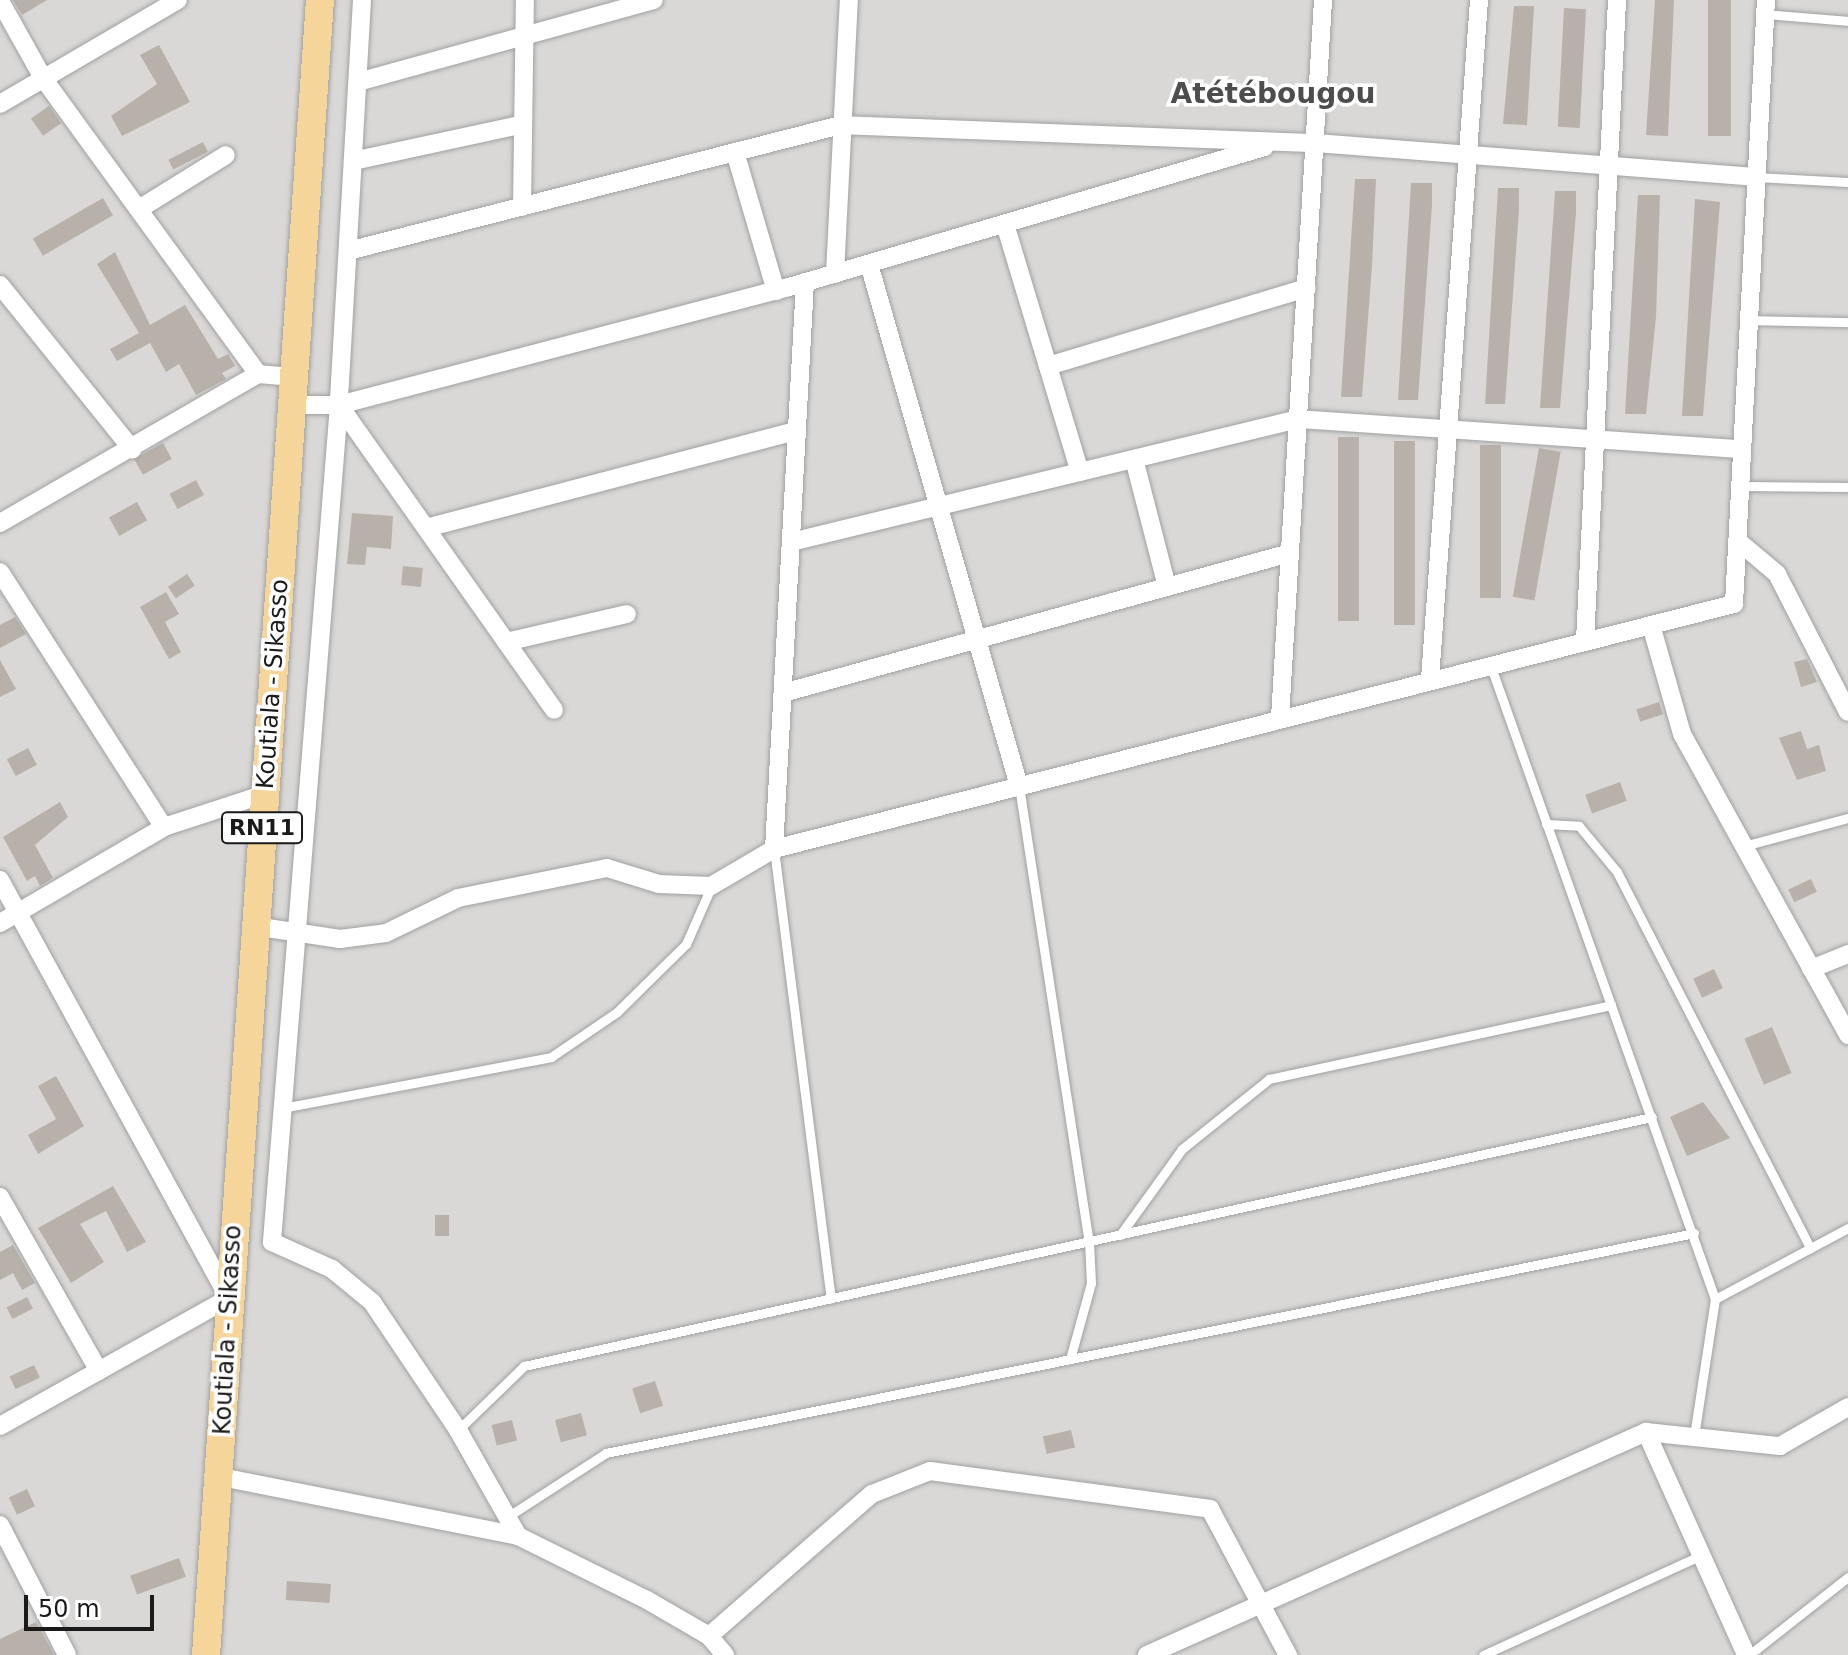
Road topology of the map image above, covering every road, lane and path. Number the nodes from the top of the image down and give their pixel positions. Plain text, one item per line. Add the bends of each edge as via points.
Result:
1 (178, 0) edge
2 (320, 0) edge
3 (362, 0) edge
4 (525, 0) edge
5 (654, 0) edge
6 (849, 0) edge
7 (1323, 0) edge
8 (1479, 0) edge
9 (1617, 0) edge
10 (0, 1) edge
11 (1765, 7) edge
12 (1848, 21) edge
13 (521, 39) junction
14 (43, 78) junction
15 (358, 82) junction
16 (0, 104) edge
17 (520, 125) junction
18 (841, 125) junction
19 (1283, 142) junction
20 (1315, 143) junction
21 (735, 152) junction
22 (226, 155) dead end
23 (1468, 155) junction
24 (353, 161) junction
25 (1611, 166) junction
26 (1756, 177) junction
27 (1848, 182) edge
28 (522, 207) junction
29 (139, 209) junction
30 (1005, 224) junction
31 (348, 251) junction
32 (869, 264) junction
33 (835, 274) junction
34 (805, 282) junction
35 (0, 285) edge
36 (1306, 288) junction
37 (776, 291) junction
38 (1749, 320) junction
39 (1848, 322) edge
40 (1048, 366) junction
41 (258, 374) junction
42 (294, 377) junction
43 (292, 405) junction
44 (339, 405) junction
45 (1298, 419) junction
46 (1448, 429) junction
47 (797, 431) junction
48 (1596, 439) junction
49 (132, 449) junction
50 (1742, 449) junction
51 (1134, 459) junction
52 (1080, 472) junction
53 (1741, 486) junction
54 (1848, 487) edge
55 (939, 506) junction
56 (0, 523) edge
57 (426, 528) junction
58 (1738, 541) junction
59 (791, 542) junction
60 (1290, 553) junction
61 (0, 572) edge
62 (1167, 587) junction
63 (627, 614) dead end
64 (1651, 625) junction
65 (977, 639) junction
66 (1585, 641) junction
67 (506, 642) junction
68 (1490, 664) junction
69 (1430, 679) junction
70 (783, 693) junction
71 (554, 710) dead end
72 (1848, 712) edge
73 (1280, 718) junction
74 (1019, 786) junction
75 (265, 794) junction
76 (1848, 818) edge
77 (1546, 824) junction
78 (164, 827) junction
79 (1744, 846) junction
80 (774, 849) junction
81 (0, 880) edge
82 (711, 886) junction
83 (19, 911) junction
84 (0, 923) edge
85 (254, 926) junction
86 (296, 935) junction
87 (1848, 954) edge
88 (1811, 969) junction
89 (1611, 1005) junction
90 (1848, 1035) edge
91 (282, 1108) junction
92 (1652, 1117) junction
93 (0, 1197) edge
94 (1848, 1228) edge
95 (1694, 1233) junction
96 (1120, 1235) junction
97 (1089, 1241) junction
98 (1810, 1248) junction
99 (229, 1298) junction
100 (831, 1298) junction
101 (1715, 1299) junction
102 (1070, 1359) junction
103 (99, 1371) junction
104 (1848, 1407) edge
105 (0, 1426) edge
106 (458, 1430) junction
107 (1646, 1432) junction
108 (1694, 1436) junction
109 (221, 1477) junction
110 (503, 1519) junction
111 (0, 1525) edge
112 (518, 1536) junction
113 (1701, 1555) junction
114 (1848, 1577) edge
115 (1265, 1602) junction
116 (709, 1636) junction
117 (67, 1655) edge
118 (206, 1655) edge
119 (725, 1655) edge
120 (1147, 1655) edge
121 (1288, 1655) edge
122 (1483, 1655) edge
123 (1747, 1655) edge

1 - 14 street
2 - 42 main road, Koutiala - Sikasso / RN11
3 - 15 street
4 - 13 street
5 - 13 street
6 - 18 street
7 - 20 street
8 - 23 street
9 - 25 street
10 - 14 street
11 - 12 lane
11 - 26 street
13 - 15 street
13 - 17 street
14 - 16 street
14 - 29 street
15 - 24 street
17 - 24 street
17 - 28 street
18 - 19 street
18 - 21 street
18 - 33 street
19 - 20 street
19 - 30 street
20 - 23 street
20 - 36 street
21 - 28 street
21 - 37 street
22 - 29 street
23 - 25 street
23 - 46 street
24 - 31 street
25 - 26 street
25 - 48 street
26 - 27 lane
26 - 38 street
28 - 31 street
29 - 41 street
30 - 32 street
30 - 40 street
31 - 44 street
32 - 33 street
32 - 55 street
33 - 34 street
34 - 37 street
34 - 47 street
35 - 49 street
36 - 40 street
36 - 45 street
37 - 44 street
38 - 39 lane
38 - 50 street
40 - 52 street
41 - 42 street
41 - 49 street
42 - 43 main road, Koutiala - Sikasso / RN11
43 - 44 street
43 - 75 main road, Koutiala - Sikasso / RN11
44 - 57 street
44 - 86 street
45 - 46 street
45 - 51 street
45 - 60 street
46 - 48 street
46 - 69 street
47 - 57 street
47 - 59 street
48 - 50 street
48 - 66 street
49 - 56 street
50 - 53 street
51 - 52 street
51 - 62 street
52 - 55 street
53 - 54 lane
53 - 58 street
55 - 59 street
55 - 65 street
57 - 67 street
58 - 64 street via 1734,604
58 - 72 street via 1777,574
59 - 70 street
60 - 62 street
60 - 73 street
61 - 78 street
62 - 65 street
63 - 67 street
64 - 66 street
64 - 79 street via 1682,734
65 - 70 street
65 - 74 street
66 - 68 street
67 - 71 street
68 - 69 street
68 - 77 lane
69 - 73 street
70 - 80 street
73 - 74 street
74 - 80 street
74 - 97 lane
75 - 78 street
75 - 85 main road, Koutiala - Sikasso / RN11
76 - 79 lane
77 - 89 lane
77 - 98 lane via 1579,826 1617,872
78 - 83 street
79 - 88 street
80 - 82 street
80 - 100 lane
81 - 83 street
82 - 86 street via 659,884 607,868 458,898 386,933
82 - 91 lane via 686,944 617,1012 551,1057
83 - 84 street
83 - 99 street
85 - 86 street
85 - 99 main road, Koutiala - Sikasso / RN11
86 - 91 street
87 - 88 street
88 - 90 street
89 - 92 lane
89 - 96 lane via 1269,1079 1182,1149
91 - 106 street via 272,1242 332,1269 372,1302
92 - 95 lane
92 - 96 lane
93 - 103 street
94 - 98 lane
95 - 101 lane
95 - 102 lane
96 - 97 lane
97 - 100 lane
97 - 102 lane via 1091,1283
98 - 101 lane
99 - 103 street
99 - 109 main road, Koutiala - Sikasso / RN11
100 - 106 lane via 524,1366
101 - 108 lane
102 - 110 lane via 606,1453
103 - 105 street
104 - 108 street via 1780,1446
106 - 110 street
107 - 108 street
107 - 113 street
107 - 115 street
109 - 112 street
109 - 118 main road, Koutiala - Sikasso / RN11
110 - 112 street
111 - 117 street
112 - 116 street
113 - 122 lane
113 - 123 street
114 - 123 lane
115 - 116 street via 1210,1509 930,1471 872,1494
115 - 120 street
115 - 121 street
116 - 119 street

